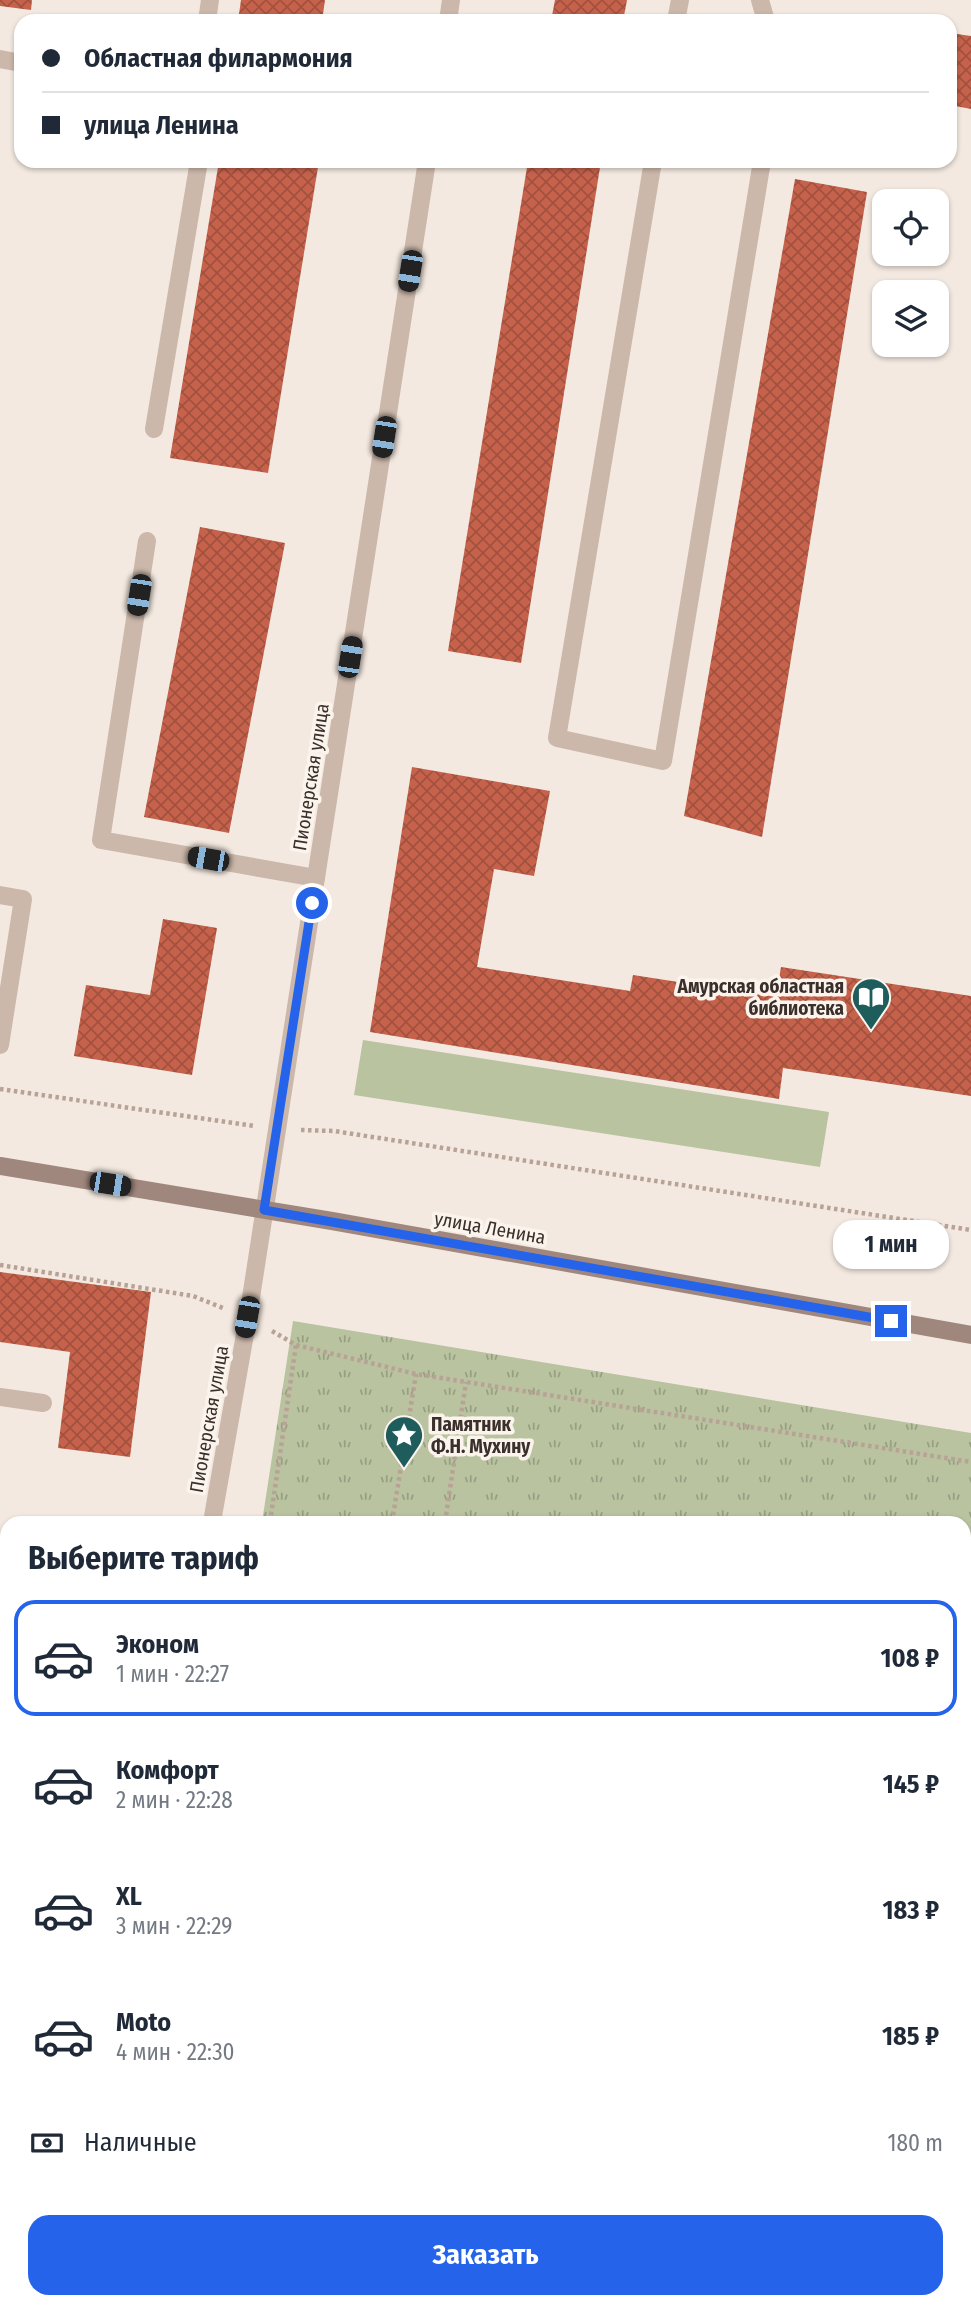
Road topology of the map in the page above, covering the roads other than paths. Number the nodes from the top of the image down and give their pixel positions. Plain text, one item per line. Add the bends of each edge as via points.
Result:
1 (198, 168) edge
2 (426, 168) edge
3 (652, 168) edge
4 (761, 168) edge
5 (154, 429) dead end
6 (147, 541) dead end
7 (316, 878) junction
8 (0, 895) edge
9 (0, 1045) edge
10 (0, 1166) edge
11 (264, 1210) junction
12 (971, 1335) edge
13 (0, 1397) edge
14 (43, 1403) dead end
15 (213, 1516) edge

1 - 5 street
2 - 7 street, Пионерская улица
3 - 4 street via 557,738 663,761
6 - 7 street via 100,840
7 - 11 street, Пионерская улица
8 - 9 street via 23,899
10 - 11 main road, улица Ленина
11 - 12 main road, улица Ленина
11 - 15 street, Пионерская улица
13 - 14 street

